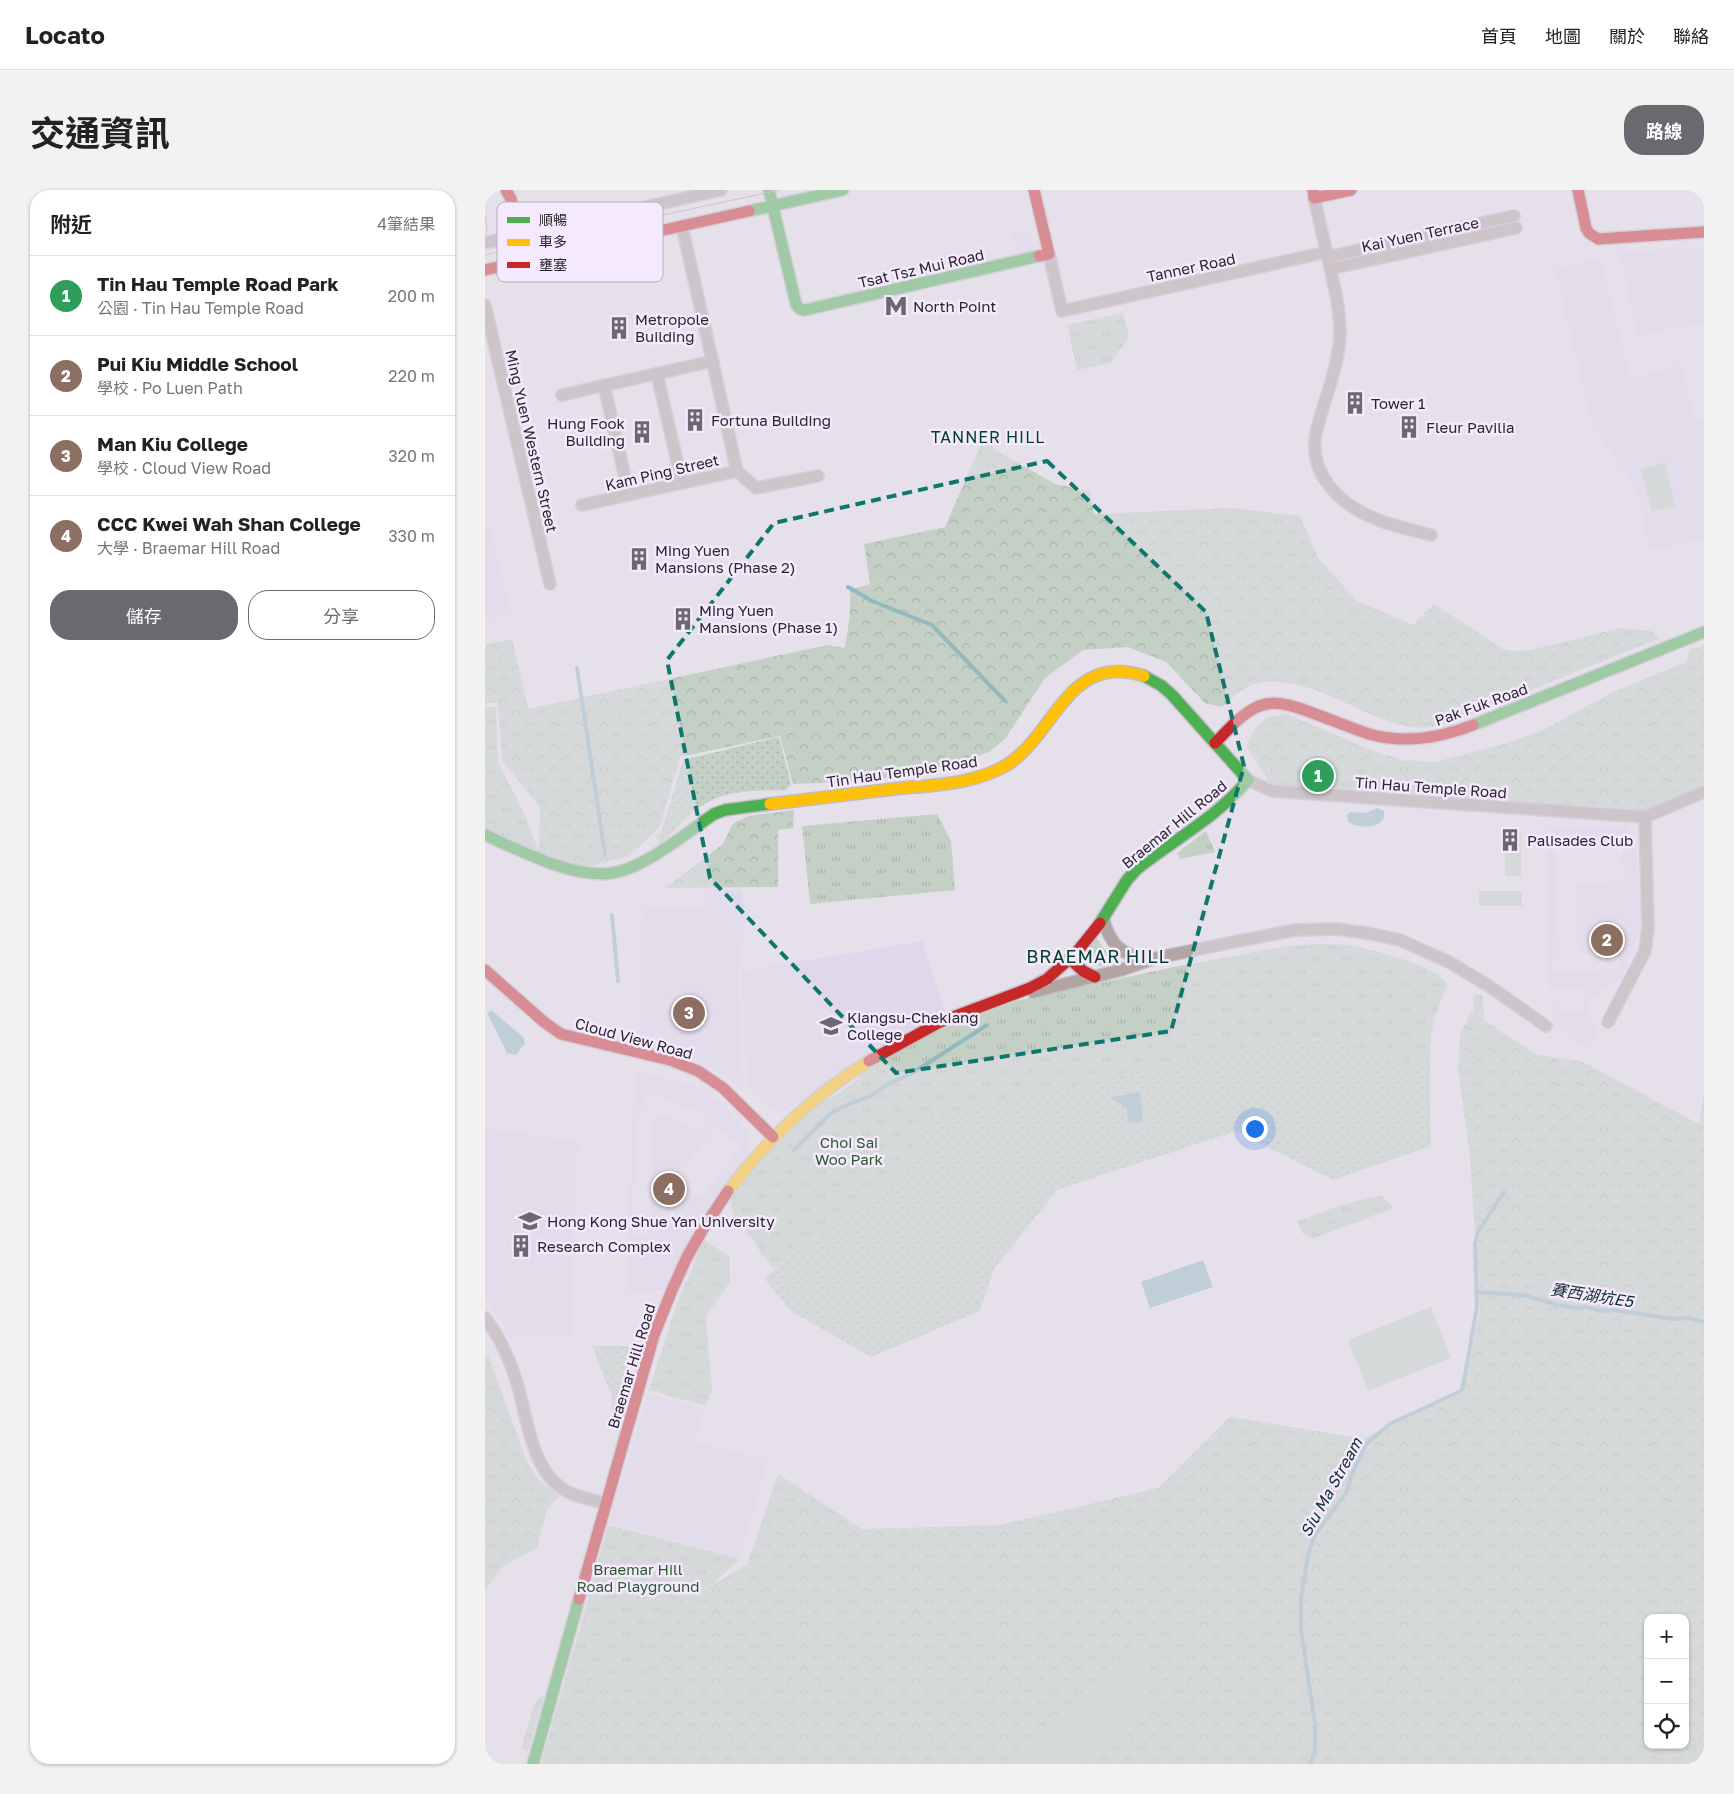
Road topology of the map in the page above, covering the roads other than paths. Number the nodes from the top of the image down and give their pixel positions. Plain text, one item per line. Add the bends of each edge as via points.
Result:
1 (721, 190) edge
2 (769, 190) edge
3 (843, 190) edge
4 (1034, 190) edge
5 (1351, 190) edge
6 (1578, 190) edge
7 (1314, 194) edge
8 (663, 203) edge
9 (773, 206) junction
10 (1515, 222) dead end
11 (682, 226) junction
12 (663, 230) edge
13 (1704, 232) edge
14 (1049, 254) junction
15 (1328, 259) junction
16 (485, 305) edge
17 (713, 362) junction
18 (657, 374) junction
19 (604, 386) junction
20 (562, 395) dead end
21 (737, 471) junction
22 (818, 476) dead end
23 (682, 483) junction
24 (629, 495) junction
25 (582, 505) dead end
26 (1431, 535) dead end
27 (550, 584) dead end
28 (1704, 632) edge
29 (1215, 743) junction
30 (1249, 780) junction
31 (1704, 792) edge
32 (1645, 817) junction
33 (485, 835) edge
34 (1103, 918) junction
35 (1156, 958) junction
36 (1071, 960) junction
37 (485, 970) edge
38 (1095, 977) junction
39 (993, 1002) junction
40 (1608, 1022) dead end
41 (1546, 1026) dead end
42 (773, 1137) junction
43 (485, 1318) edge
44 (606, 1503) junction
45 (533, 1764) edge

1 - 8 street
2 - 9 main road
3 - 9 main road
4 - 14 main road
5 - 7 main road
6 - 13 main road via 1587,228 1593,237 1603,240
7 - 15 street
9 - 11 main road
9 - 14 main road, Tsat Tsz Mui Road via 795,302 800,309
10 - 15 street, Tanner Road
11 - 12 main road
11 - 17 street, Kam Ping Street
14 - 15 street, Tanner Road via 1062,311
15 - 26 street via 1340,332 1336,363 1315,446 1319,472 1326,483 1356,509 1384,522
16 - 27 street, Ming Yuen Western Street
17 - 18 street
17 - 21 street, Kam Ping Street
18 - 19 street
18 - 23 street
19 - 20 street
19 - 24 street
21 - 22 street via 756,488
21 - 23 street, Kam Ping Street
23 - 24 street, Kam Ping Street
24 - 25 street, Kam Ping Street
28 - 29 main road, Pak Fuk Road via 1449,734 1420,739 1382,738 1285,704 1272,703 1261,706 1240,720
29 - 30 main road, Tin Hau Temple Road
29 - 33 main road, Tin Hau Temple Road via 1161,686 1134,672 1113,672 1092,677 1074,689 1023,752 992,772 938,783 725,810 646,859 613,873 574,870
30 - 32 street, Tin Hau Temple Road via 1272,791
30 - 34 main road, Braemar Hill Road via 1231,800 1136,870
31 - 32 street, Tin Hau Temple Road
32 - 40 street via 1648,927 1645,951
34 - 35 street, Braemar Hill Road via 1106,931 1119,948 1138,958
34 - 36 main road, Braemar Hill Road
35 - 38 street, Braemar Hill Road
35 - 41 street, Braemar Hill Road via 1296,930 1337,929 1367,933 1400,940 1449,962
36 - 38 main road via 1083,972
36 - 39 main road, Braemar Hill Road via 1040,984
37 - 42 main road, Cloud View Road via 561,1034 670,1060 698,1071 723,1088
38 - 39 street, Braemar Hill Road
39 - 42 main road, Braemar Hill Road via 954,1015 883,1051 798,1112
42 - 44 main road, Braemar Hill Road via 743,1173 686,1258 666,1302 645,1363
43 - 44 street via 504,1348 517,1381 543,1468 563,1489
44 - 45 main road, Braemar Hill Road

